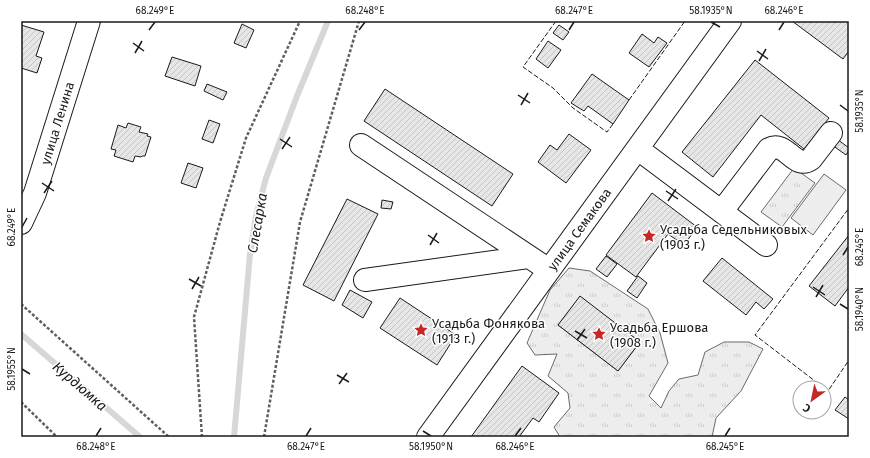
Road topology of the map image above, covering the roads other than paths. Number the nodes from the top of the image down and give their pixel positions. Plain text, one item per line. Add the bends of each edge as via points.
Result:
1 (89, 21) edge
2 (730, 21) edge
3 (832, 132) dead end
4 (361, 145) dead end
5 (638, 148) junction
6 (722, 211) junction
7 (21, 223) edge
8 (766, 245) dead end
9 (528, 256) junction
10 (550, 270) junction
11 (365, 280) dead end
12 (428, 437) edge

1 - 7 street, улица Ленина via 35,193
2 - 5 street, улица Семакова
3 - 6 street via 807,162 795,159 778,147 769,149
4 - 9 street
5 - 6 street
5 - 10 street, улица Семакова
6 - 8 street
9 - 10 street
9 - 11 street
10 - 12 street, улица Семакова

